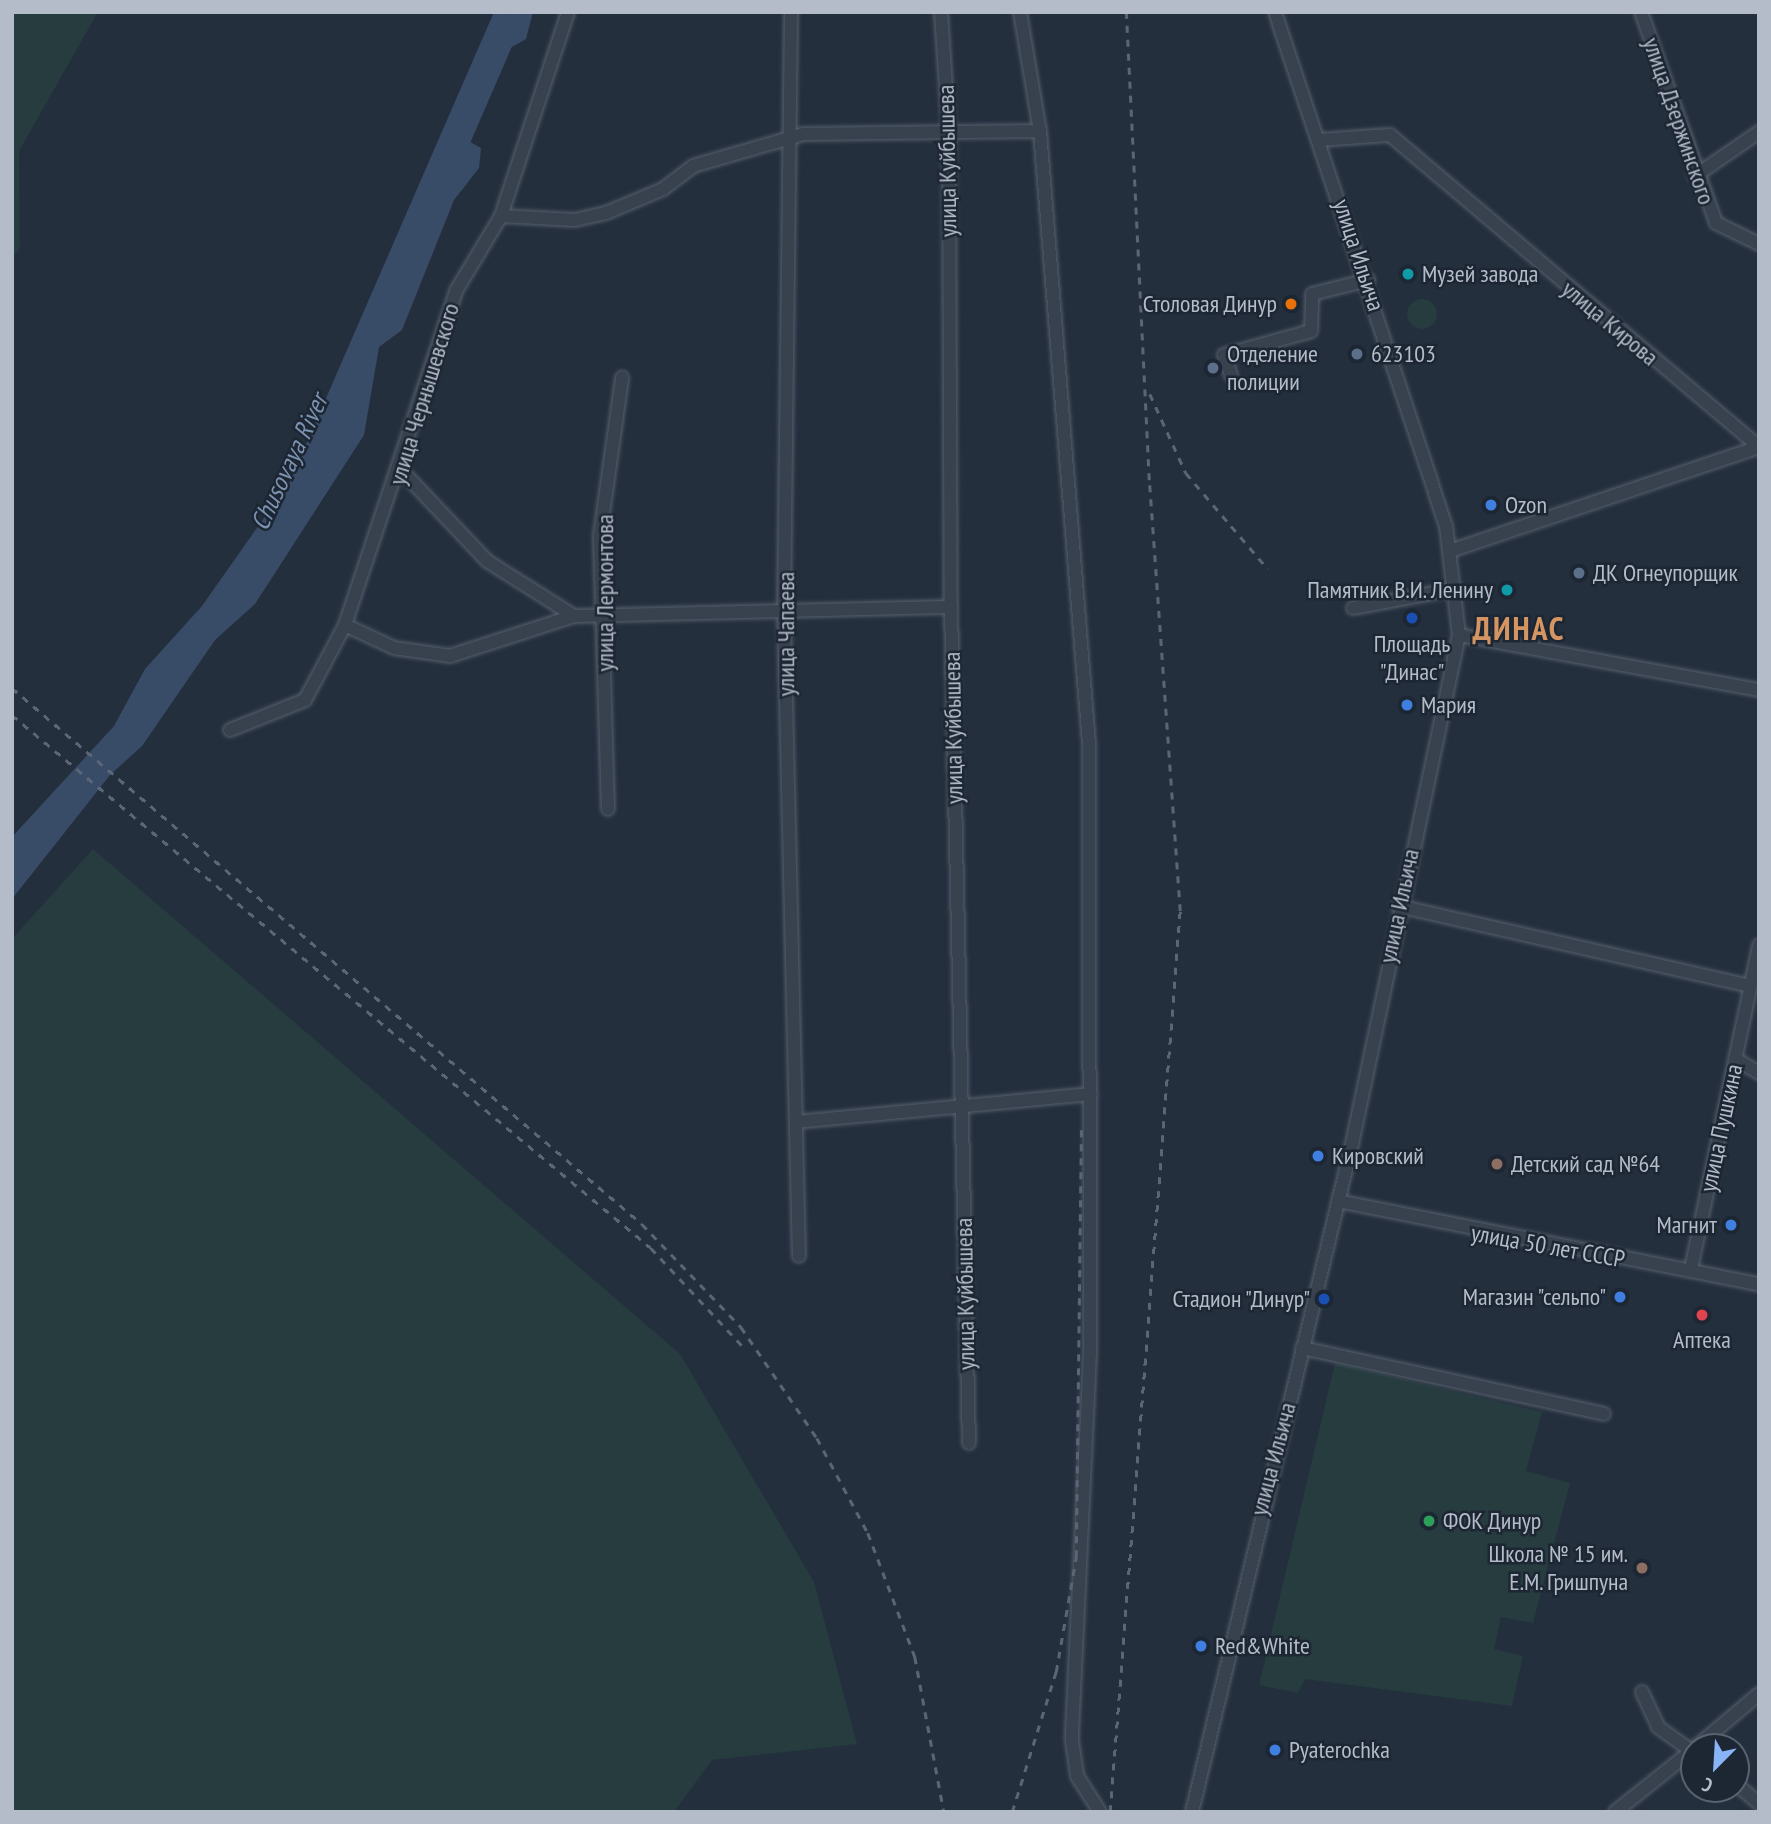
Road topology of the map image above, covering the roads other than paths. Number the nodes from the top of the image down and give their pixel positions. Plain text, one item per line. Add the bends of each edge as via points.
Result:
1 (568, 12) edge
2 (791, 12) edge
3 (941, 12) edge
4 (1020, 12) edge
5 (1275, 12) edge
6 (1641, 12) edge
7 (1040, 131) junction
8 (1759, 132) edge
9 (949, 133) junction
10 (793, 140) junction
11 (1318, 140) junction
12 (1695, 176) junction
13 (502, 216) junction
14 (1759, 244) edge
15 (1368, 280) junction
16 (1231, 375) dead end
17 (622, 378) dead end
18 (1759, 447) edge
19 (401, 470) junction
20 (1450, 551) junction
21 (1455, 589) junction
22 (951, 607) junction
23 (1353, 608) dead end
24 (784, 612) junction
25 (604, 614) junction
26 (574, 616) junction
27 (345, 625) junction
28 (1458, 635) junction
29 (1759, 690) edge
30 (230, 730) dead end
31 (608, 809) dead end
32 (1398, 906) junction
33 (1759, 945) edge
34 (1749, 986) junction
35 (1735, 1059) junction
36 (1759, 1073) edge
37 (1091, 1094) junction
38 (961, 1107) junction
39 (796, 1122) junction
40 (1338, 1201) junction
41 (799, 1256) dead end
42 (1691, 1269) junction
43 (1759, 1284) edge
44 (1302, 1348) junction
45 (1604, 1414) dead end
46 (969, 1443) dead end
47 (1642, 1692) dead end
48 (1759, 1694) edge
49 (1714, 1733) edge
50 (1680, 1741) edge
51 (1680, 1761) edge
52 (1100, 1812) edge
53 (1192, 1812) edge
54 (1615, 1812) edge

1 - 13 street, улица Чернышевского
2 - 10 street, улица Чапаева
3 - 9 street, улица Куйбышева
4 - 7 street
5 - 11 street, улица Ильича
6 - 12 street, улица Дзержинского
7 - 9 street
7 - 37 street via 1083,614
8 - 12 street
9 - 10 street via 824,131
9 - 22 street, улица Куйбышева
10 - 13 street via 693,166 663,189 606,213 575,220
10 - 24 street, улица Чапаева
11 - 15 street, улица Ильича
11 - 18 street, улица Кирова via 1390,135
12 - 14 street, улица Дзержинского via 1716,223
13 - 19 street, улица Чернышевского via 456,291
15 - 16 street via 1312,294 1311,331 1224,355
15 - 20 street, улица Ильича
17 - 25 street, улица Лермонтова via 600,535
18 - 20 street
19 - 26 street via 487,561
19 - 27 street, улица Чернышевского
20 - 21 street, улица Ильича
21 - 23 street
21 - 28 street, улица Ильича
22 - 24 street
22 - 38 street, улица Куйбышева
24 - 25 street
24 - 39 street, улица Чапаева
25 - 26 street
25 - 31 street, улица Лермонтова
26 - 27 street via 450,656 394,648
27 - 30 street, улица Чернышевского via 305,700
28 - 29 street
28 - 32 street, улица Ильича
32 - 34 street
32 - 40 street, улица Ильича
33 - 34 street, улица Пушкина
34 - 35 street, улица Пушкина
35 - 36 street
35 - 42 street, улица Пушкина
37 - 38 street
37 - 52 street via 1084,1577 1072,1663 1072,1727 1077,1776
38 - 39 street
38 - 46 street, улица Куйбышева
39 - 41 street, улица Чапаева
40 - 42 street, улица 50 лет СССР via 1494,1237
40 - 44 street, улица Ильича
42 - 43 street, улица 50 лет СССР
44 - 45 street
44 - 53 street, улица Ильича
47 - 50 street via 1658,1727
48 - 49 street
51 - 54 street

